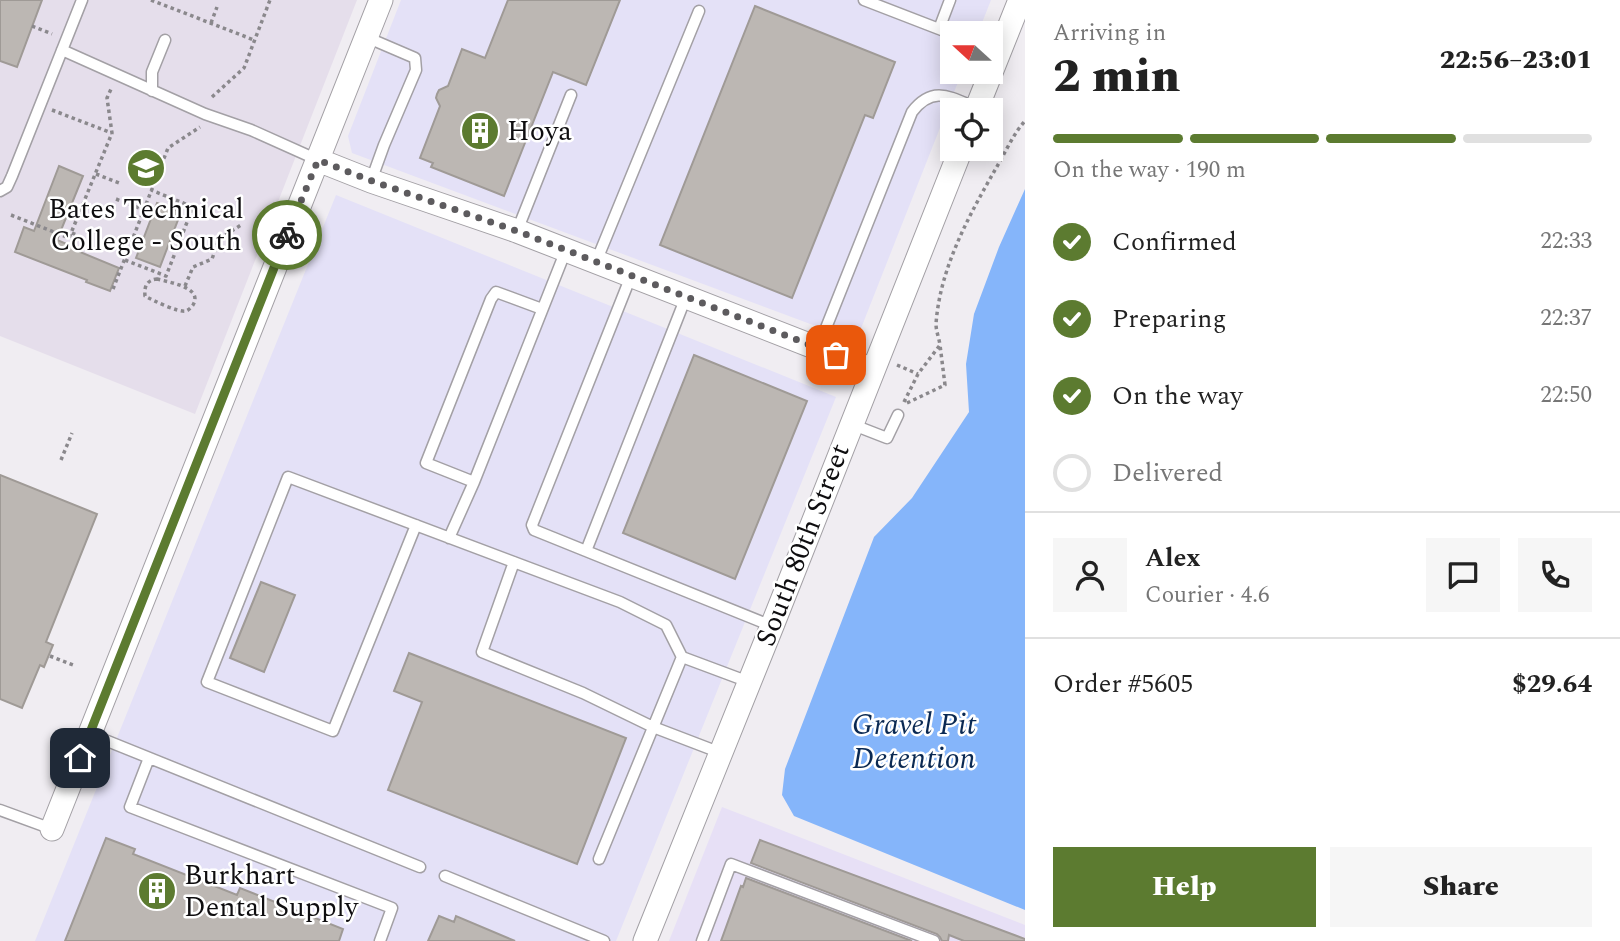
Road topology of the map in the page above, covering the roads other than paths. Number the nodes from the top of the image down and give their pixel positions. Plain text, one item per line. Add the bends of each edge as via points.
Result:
1 (82, 0) edge
2 (381, 0) edge
3 (864, 0) edge
4 (950, 0) edge
5 (1020, 0) edge
6 (699, 11) dead end
7 (939, 29) joint
8 (1003, 34) edge
9 (366, 37) junction
10 (165, 40) dead end
11 (62, 50) junction
12 (152, 91) junction
13 (571, 95) dead end
14 (951, 98) edge
15 (318, 160) junction
16 (957, 161) edge
17 (372, 181) junction
18 (0, 191) edge
19 (517, 231) junction
20 (566, 250) junction
21 (596, 262) junction
22 (631, 275) junction
23 (686, 297) junction
24 (542, 309) junction
25 (818, 348) junction
26 (882, 367) junction
27 (898, 415) dead end
28 (851, 424) junction
29 (474, 482) junction
30 (416, 525) junction
31 (449, 538) junction
32 (586, 551) junction
33 (514, 562) junction
34 (772, 626) junction
35 (682, 657) junction
36 (749, 682) junction
37 (653, 727) junction
38 (90, 734) junction
39 (721, 753) junction
40 (149, 758) junction
41 (0, 810) edge
42 (52, 829) joint
43 (599, 859) dead end
44 (420, 867) dead end
45 (445, 876) dead end
46 (577, 936) edge
47 (380, 941) edge
48 (604, 941) edge
49 (645, 941) edge
50 (702, 941) edge
51 (934, 941) edge

1 - 11 lane
2 - 9 street
3 - 7 lane
4 - 7 lane
5 - 8 street
6 - 21 lane
9 - 15 street
9 - 17 lane via 415,58 416,69
10 - 12 lane via 152,72
11 - 12 lane
11 - 18 lane via 12,176
12 - 15 lane
13 - 19 lane
14 - 25 lane via 936,95 924,99 912,112
15 - 17 street
15 - 38 street
16 - 26 street, South 80th Street
17 - 19 street
19 - 20 street
20 - 21 street
20 - 24 lane
21 - 22 street
22 - 23 street
22 - 32 lane via 532,525 534,530
23 - 25 street
23 - 32 lane
24 - 29 lane
24 - 29 lane via 496,292 426,463
25 - 26 street
26 - 28 street, South 80th Street
27 - 28 lane via 887,438
28 - 34 street, South 80th Street
29 - 31 lane
30 - 30 lane via 288,477 207,682 333,731
30 - 31 lane
31 - 33 lane
32 - 34 lane
33 - 35 lane via 620,602 666,625
33 - 37 lane via 482,652
34 - 36 street, South 80th Street
35 - 36 lane
35 - 37 lane
36 - 39 street, South 80th Street
37 - 39 lane
37 - 43 lane
38 - 40 lane
38 - 42 street
39 - 49 street, South 80th Street
40 - 44 lane
40 - 47 lane via 130,807 392,908
41 - 42 lane
45 - 46 lane
46 - 48 lane
50 - 51 lane via 731,864

